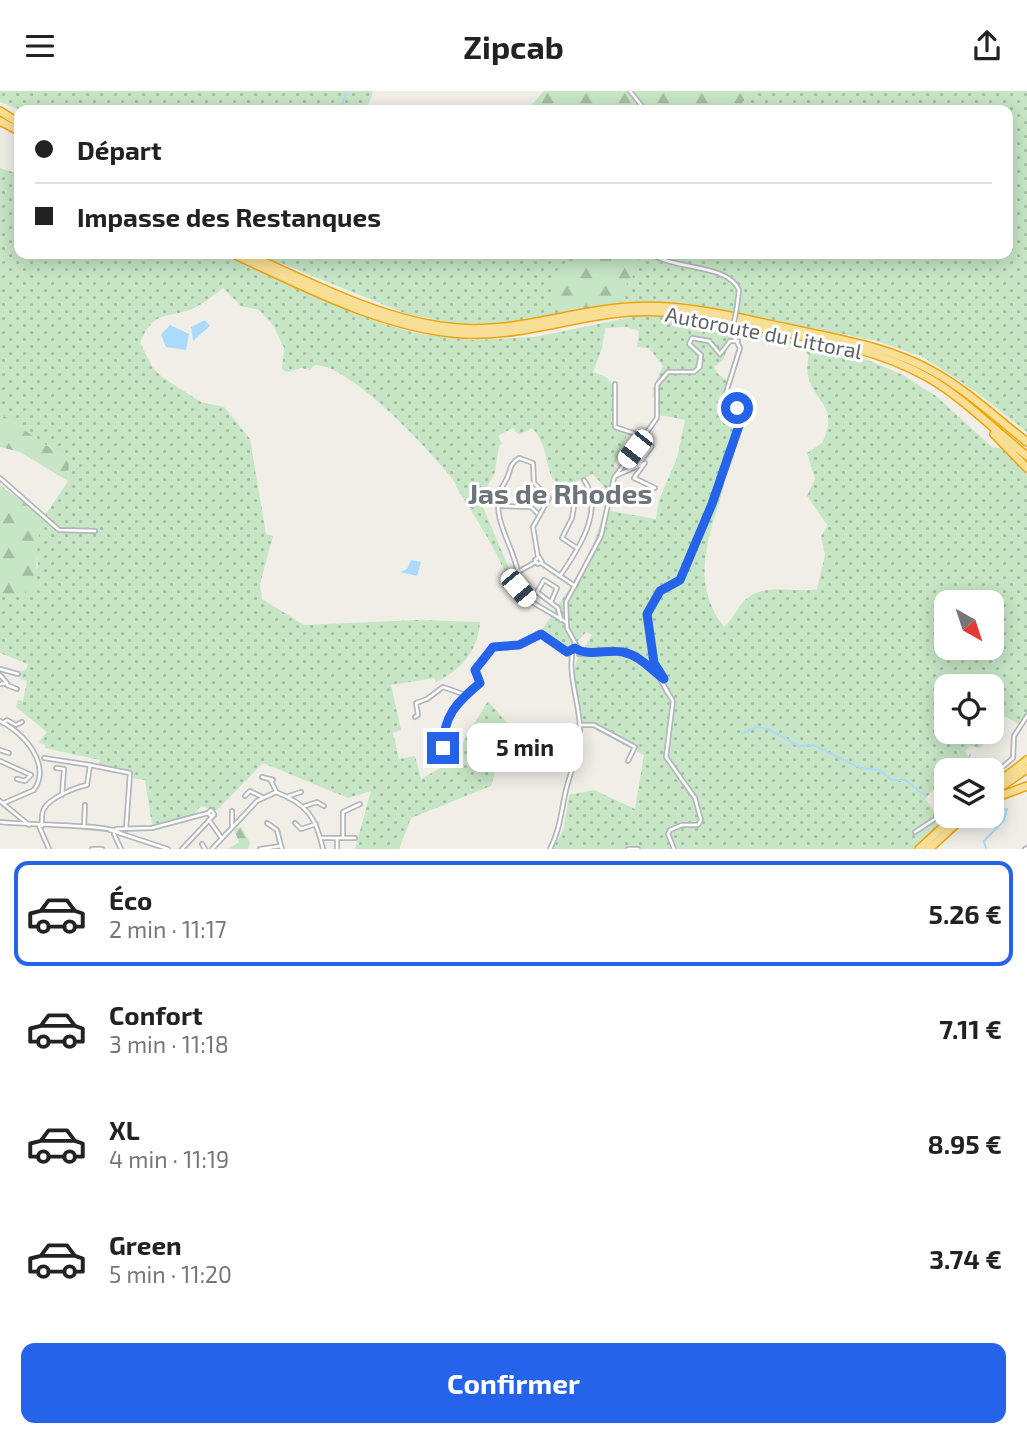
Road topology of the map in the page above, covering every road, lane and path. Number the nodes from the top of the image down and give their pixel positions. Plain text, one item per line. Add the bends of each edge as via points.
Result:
1 (630, 91) edge
2 (641, 105) edge
3 (245, 259) edge
4 (259, 259) edge
5 (662, 259) edge
6 (738, 341) junction
7 (615, 384) dead end
8 (959, 399) junction
9 (645, 437) junction
10 (1027, 444) edge
11 (652, 446) dead end
12 (1027, 456) edge
13 (639, 464) junction
14 (1027, 468) edge
15 (615, 476) junction
16 (0, 478) edge
17 (584, 480) dead end
18 (655, 488) dead end
19 (592, 494) junction
20 (501, 506) junction
21 (538, 513) junction
22 (95, 531) dead end
23 (577, 548) junction
24 (538, 557) junction
25 (536, 562) junction
26 (541, 563) junction
27 (518, 572) junction
28 (560, 576) junction
29 (575, 586) junction
30 (551, 602) junction
31 (563, 621) junction
32 (575, 652) junction
33 (0, 669) edge
34 (18, 674) dead end
35 (0, 675) edge
36 (664, 682) junction
37 (1, 684) edge
38 (6, 685) junction
39 (17, 689) dead end
40 (464, 695) junction
41 (9, 714) dead end
42 (1027, 716) edge
43 (415, 717) dead end
44 (3, 721) edge
45 (22, 722) dead end
46 (580, 725) junction
47 (0, 750) edge
48 (9, 753) dead end
49 (44, 758) dead end
50 (0, 761) edge
51 (628, 761) dead end
52 (1027, 762) edge
53 (90, 765) junction
54 (438, 765) dead end
55 (1004, 766) edge
56 (56, 768) dead end
57 (1027, 769) edge
58 (262, 777) dead end
59 (1004, 778) edge
60 (17, 779) dead end
61 (1004, 785) edge
62 (1027, 786) edge
63 (299, 791) dead end
64 (276, 792) junction
65 (62, 795) junction
66 (1004, 795) edge
67 (245, 796) dead end
68 (288, 796) junction
69 (262, 797) junction
70 (2, 802) edge
71 (360, 804) dead end
72 (85, 805) dead end
73 (305, 806) junction
74 (324, 806) dead end
75 (230, 813) dead end
76 (209, 820) junction
77 (934, 820) edge
78 (0, 822) edge
79 (267, 823) dead end
80 (295, 823) dead end
81 (317, 824) junction
82 (27, 825) junction
83 (41, 826) junction
84 (84, 827) junction
85 (232, 827) junction
86 (942, 828) edge
87 (950, 828) edge
88 (126, 829) junction
89 (915, 832) dead end
90 (116, 833) junction
91 (221, 837) junction
92 (321, 838) junction
93 (337, 838) junction
94 (343, 838) junction
95 (355, 838) dead end
96 (202, 844) dead end
97 (282, 847) edge
98 (49, 849) edge
99 (92, 849) edge
100 (102, 849) edge
101 (121, 849) edge
102 (168, 849) edge
103 (182, 849) edge
104 (205, 849) edge
105 (212, 849) edge
106 (260, 849) edge
107 (323, 849) edge
108 (337, 849) edge
109 (550, 849) edge
110 (628, 849) edge
111 (638, 849) edge
112 (674, 849) edge
113 (919, 849) edge
114 (927, 849) edge

1 - 2 street
3 - 8 highway, Autoroute du Littoral via 353,305 427,330 494,335 629,312 684,313 862,350 909,368
4 - 10 highway, Autoroute du Littoral via 426,324 502,329 629,307 694,309 883,350 914,361 953,384
5 - 6 street, bridge via 727,276 739,290 732,332
6 - 9 street via 730,341 720,354 709,341 691,338 690,346 701,355 702,364 698,370 675,371 660,379 654,392 657,418
6 - 36 street via 740,348 725,395 742,412 741,425 680,580 660,591 647,616 654,663
7 - 9 street via 615,427
8 - 12 highway, Autoroute du Littoral
8 - 14 highway
9 - 15 street
11 - 13 street
13 - 15 street
13 - 18 street via 646,465 634,479
15 - 29 street via 601,536
16 - 22 street via 60,530
17 - 19 street
19 - 23 street via 589,523
19 - 23 street via 576,495 562,538
20 - 21 street via 531,507
20 - 21 street via 500,493 511,465 523,458 533,463 534,484 549,498
20 - 27 street via 499,523
21 - 24 street via 532,533
23 - 28 street
24 - 25 street
24 - 26 street
25 - 26 street
25 - 27 street
26 - 28 street
27 - 31 street via 512,580 527,599
28 - 29 street
29 - 31 street
30 - 30 street via 537,592 544,580 557,588
30 - 31 street
31 - 32 street
32 - 36 street via 624,652 650,665
32 - 40 street via 543,635 519,645 490,649 475,670 480,683
32 - 46 street via 572,687
33 - 34 street
35 - 38 street
36 - 112 street via 673,702 666,757 695,798 701,820 698,825 672,828 668,834
37 - 38 street
38 - 39 street
40 - 43 street via 443,687 416,703
40 - 54 street via 449,713 443,761
41 - 44 street
42 - 55 street via 1014,736 1013,758
44 - 45 street
44 - 70 street via 37,757 40,772 34,790
46 - 51 street via 594,725 635,747
46 - 109 street via 559,830
47 - 48 street
49 - 53 street
50 - 60 street via 31,775 25,781
52 - 59 highway
53 - 65 street via 87,785 74,786
53 - 88 street via 130,773
56 - 65 street via 64,769
57 - 61 highway
58 - 64 street via 271,779
62 - 66 highway
63 - 68 street
64 - 68 street
64 - 69 street
65 - 83 street via 43,809
67 - 69 street via 251,790
68 - 73 street
69 - 85 street
70 - 82 street
71 - 94 street via 343,812
72 - 84 street
73 - 74 street via 317,802
73 - 81 street
75 - 85 street
76 - 88 street via 214,815
76 - 91 street
76 - 103 street
77 - 89 street
78 - 82 street
79 - 97 street via 277,830
80 - 81 street via 301,830
81 - 92 street
82 - 83 street
83 - 84 street
83 - 98 street
84 - 90 street
85 - 91 street
86 - 113 highway
87 - 114 highway
88 - 90 street
90 - 101 street
90 - 102 street
91 - 105 street
92 - 93 street
92 - 107 street
93 - 94 street
93 - 108 street
94 - 95 street
96 - 104 street
97 - 106 street
99 - 100 street
110 - 111 street

